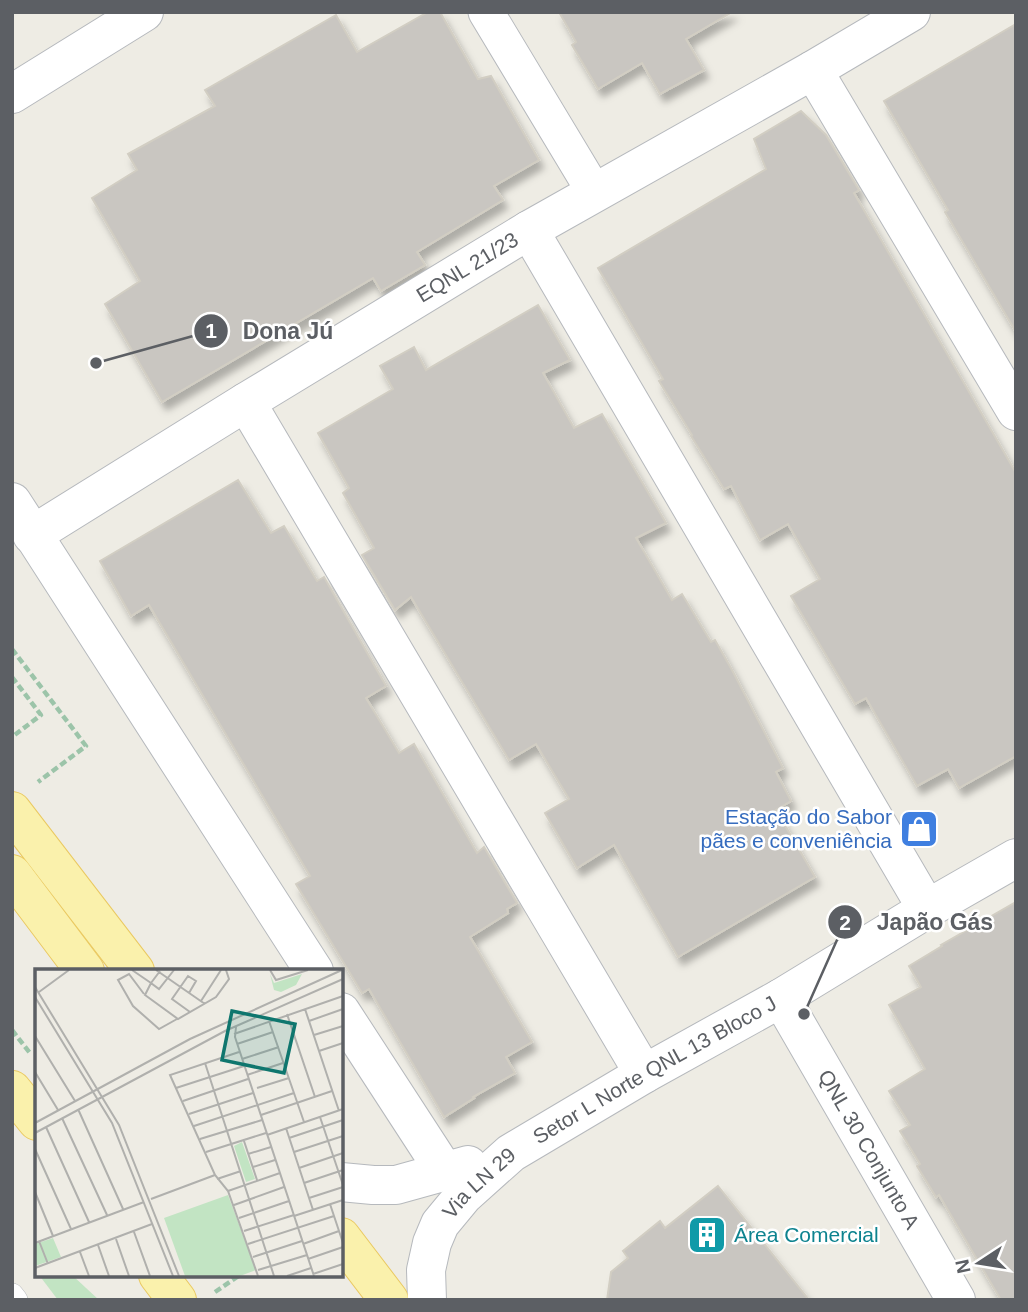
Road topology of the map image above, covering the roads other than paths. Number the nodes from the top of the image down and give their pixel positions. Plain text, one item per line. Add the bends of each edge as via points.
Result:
1 (144, 12) edge
2 (486, 12) edge
3 (911, 12) edge
4 (813, 70) junction
5 (12, 94) edge
6 (595, 193) junction
7 (528, 230) junction
8 (246, 402) junction
9 (1016, 411) edge
10 (12, 502) edge
11 (32, 535) junction
12 (23, 799) edge
13 (1016, 858) edge
14 (12, 874) edge
15 (926, 909) junction
16 (83, 969) edge
17 (134, 969) edge
18 (313, 969) edge
19 (781, 998) junction
20 (343, 1015) edge
21 (645, 1074) junction
22 (12, 1090) edge
23 (35, 1119) edge
24 (511, 1153) junction
25 (445, 1172) junction
26 (343, 1181) edge
27 (343, 1240) edge
28 (162, 1277) edge
29 (12, 1295) edge
30 (195, 1296) edge
31 (16, 1300) edge
32 (389, 1300) edge
33 (427, 1300) edge
34 (956, 1300) edge

1 - 5 street
2 - 6 street
3 - 4 street, EQNL 21/23
4 - 6 street, EQNL 21/23
4 - 9 street
6 - 7 street, EQNL 21/23
7 - 8 street, EQNL 21/23
7 - 15 street
8 - 11 street, EQNL 21/23
8 - 21 street
10 - 11 street
11 - 18 street
12 - 17 main road
13 - 15 street, Setor L Norte QNL 13 Bloco J
14 - 16 main road
15 - 19 street, Setor L Norte QNL 13 Bloco J
19 - 21 street, Setor L Norte QNL 13 Bloco J
19 - 34 street, QNL 30 Conjunto A
20 - 25 street
21 - 24 street, Setor L Norte QNL 13 Bloco J
22 - 23 main road
24 - 25 street, Via LN 29
24 - 33 street, Via LN 29 via 464,1195 440,1224 426,1270
25 - 26 street, Via LN 29 via 396,1185
27 - 32 main road
28 - 30 main road
29 - 31 lane

